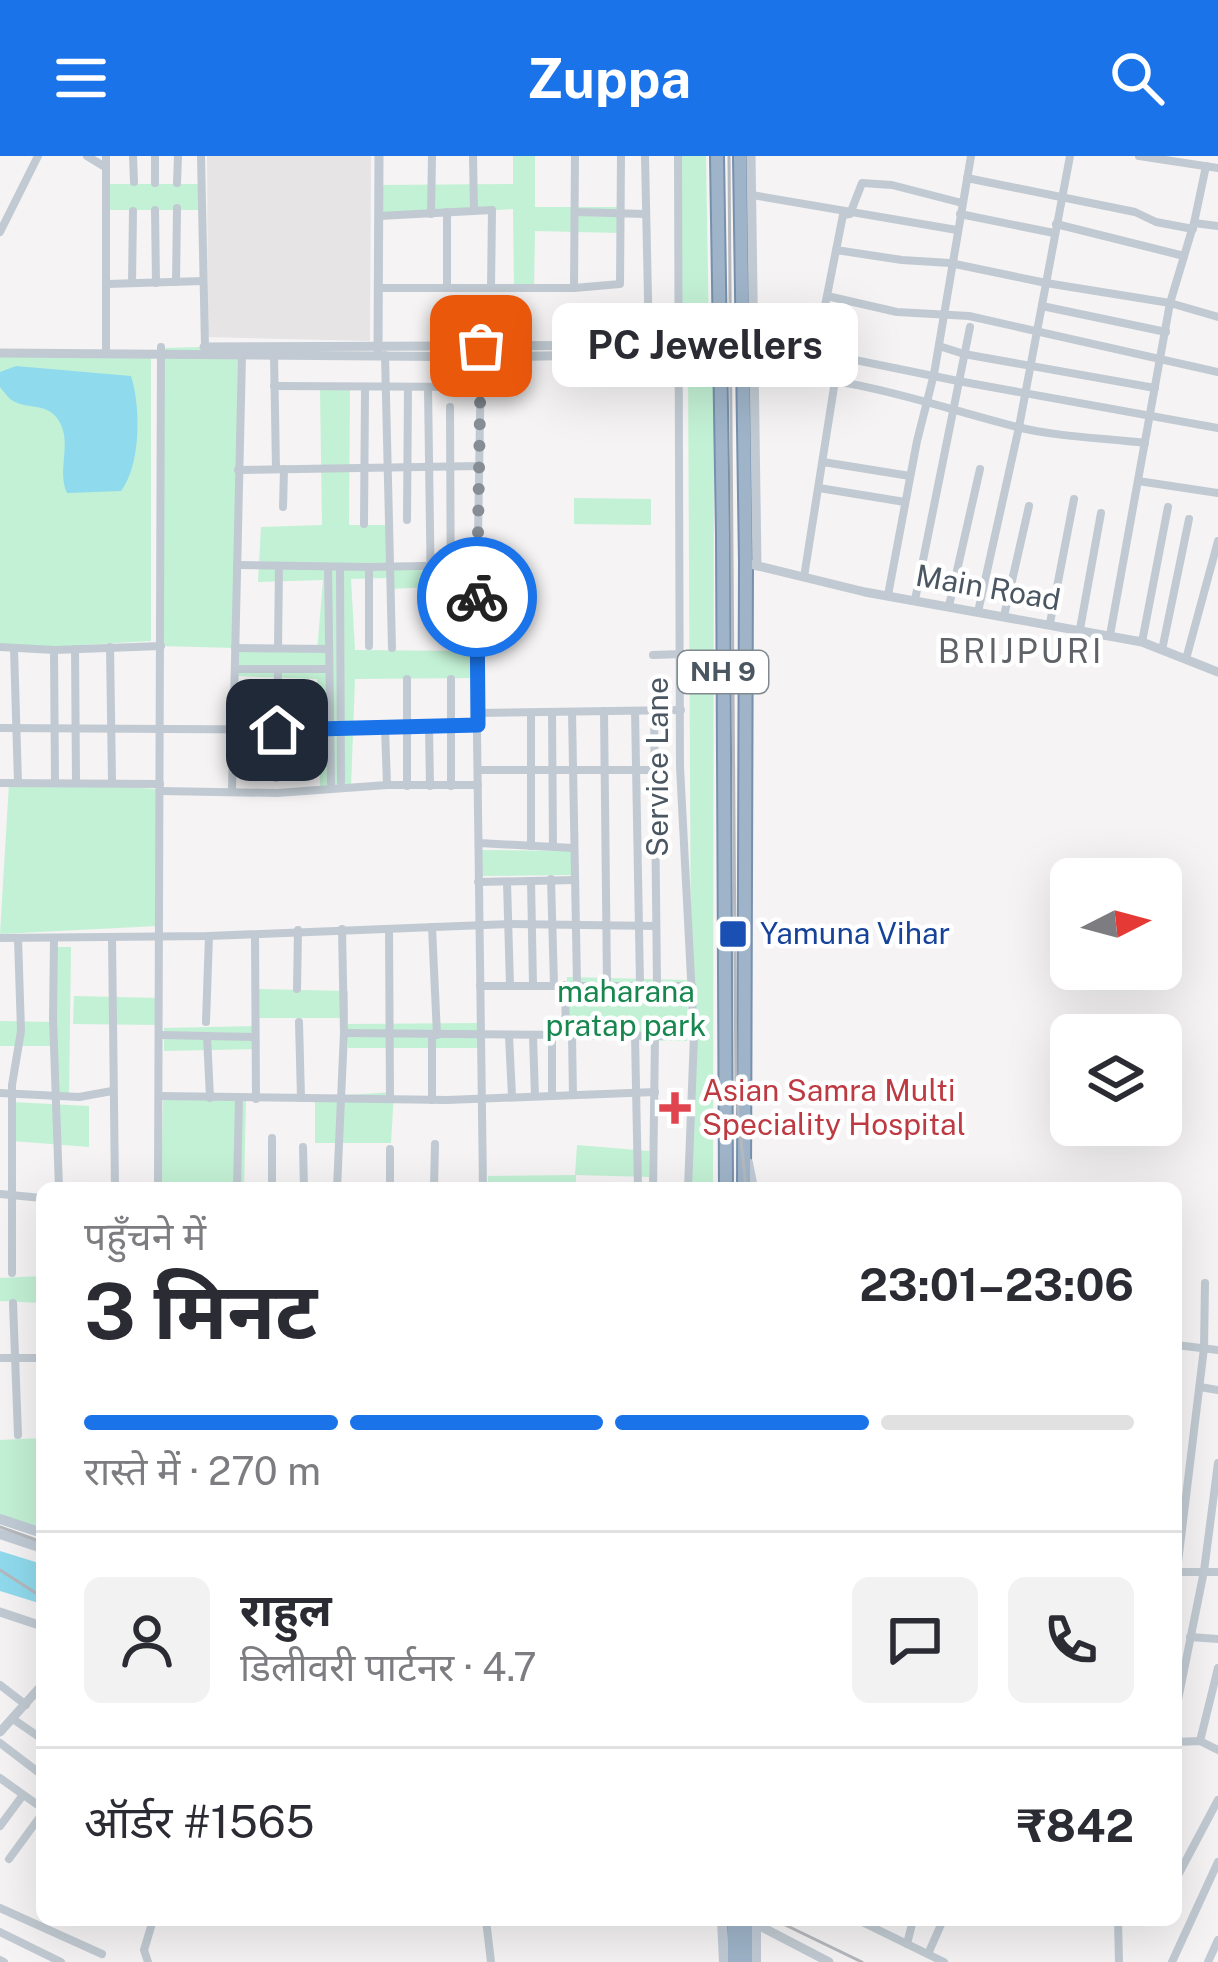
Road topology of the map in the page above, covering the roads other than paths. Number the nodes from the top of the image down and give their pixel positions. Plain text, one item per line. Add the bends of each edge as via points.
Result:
1 (38, 156) edge
2 (88, 156) edge
3 (106, 156) edge
4 (133, 156) edge
5 (155, 156) edge
6 (178, 156) edge
7 (201, 156) edge
8 (379, 156) edge
9 (432, 156) edge
10 (473, 156) edge
11 (575, 156) edge
12 (621, 156) edge
13 (645, 156) edge
14 (678, 156) edge
15 (717, 156) edge
16 (740, 156) edge
17 (751, 156) edge
18 (971, 156) edge
19 (1070, 156) edge
20 (1139, 156) edge
21 (1206, 166) junction
22 (106, 168) junction
23 (1218, 168) edge
24 (967, 178) junction
25 (134, 182) dead end
26 (155, 183) dead end
27 (177, 183) dead end
28 (1201, 194) junction
29 (752, 195) junction
30 (0, 196) edge
31 (1218, 197) edge
32 (1062, 198) junction
33 (13, 207) junction
34 (177, 208) dead end
35 (961, 208) junction
36 (155, 210) dead end
37 (133, 211) dead end
38 (474, 211) junction
39 (447, 212) junction
40 (575, 212) junction
41 (621, 213) junction
42 (431, 214) junction
43 (645, 214) junction
44 (850, 214) junction
45 (379, 216) junction
46 (1194, 226) junction
47 (1218, 226) edge
48 (1055, 228) junction
49 (956, 230) junction
50 (0, 232) edge
51 (836, 250) junction
52 (1184, 256) junction
53 (950, 262) junction
54 (203, 281) junction
55 (176, 282) junction
56 (132, 283) junction
57 (156, 283) junction
58 (106, 284) junction
59 (1046, 284) junction
60 (379, 288) junction
61 (447, 288) junction
62 (490, 288) junction
63 (574, 288) junction
64 (827, 296) junction
65 (1170, 303) junction
66 (1042, 306) junction
67 (943, 317) junction
68 (1218, 317) edge
69 (970, 327) dead end
70 (1166, 332) junction
71 (1037, 334) junction
72 (720, 338) junction
73 (750, 339) junction
74 (649, 345) junction
75 (939, 346) junction
76 (205, 347) junction
77 (242, 349) junction
78 (681, 349) junction
79 (161, 350) junction
80 (0, 351) edge
81 (106, 351) junction
82 (481, 351) junction
83 (574, 351) junction
84 (816, 351) junction
85 (274, 353) junction
86 (380, 353) junction
87 (964, 354) junction
88 (1160, 362) junction
89 (721, 363) junction
90 (1030, 366) junction
91 (1218, 372) edge
92 (934, 374) junction
93 (756, 375) junction
94 (958, 381) junction
95 (274, 386) junction
96 (385, 387) junction
97 (408, 387) junction
98 (481, 387) junction
99 (428, 388) junction
100 (834, 388) dead end
101 (1155, 388) junction
102 (364, 391) dead end
103 (1025, 394) junction
104 (927, 400) junction
105 (450, 407) dead end
106 (951, 409) junction
107 (1150, 417) junction
108 (1019, 427) junction
109 (1218, 428) edge
110 (1145, 443) junction
111 (822, 461) junction
112 (428, 466) junction
113 (480, 466) junction
114 (408, 467) junction
115 (451, 467) junction
116 (366, 468) junction
117 (387, 468) junction
118 (280, 469) junction
119 (980, 469) dead end
120 (238, 470) junction
121 (910, 476) junction
122 (1138, 481) junction
123 (819, 488) junction
124 (1218, 493) edge
125 (1074, 499) dead end
126 (905, 502) junction
127 (1028, 506) dead end
128 (284, 507) dead end
129 (1168, 507) dead end
130 (1102, 513) dead end
131 (1189, 519) dead end
132 (407, 520) dead end
133 (364, 524) dead end
134 (1218, 541) edge
135 (752, 564) junction
136 (237, 565) junction
137 (478, 565) junction
138 (279, 566) junction
139 (450, 566) junction
140 (328, 567) junction
141 (340, 567) junction
142 (369, 567) junction
143 (389, 567) junction
144 (432, 567) junction
145 (803, 579) junction
146 (888, 596) junction
147 (431, 599) dead end
148 (915, 600) junction
149 (949, 606) junction
150 (978, 612) junction
151 (1004, 616) junction
152 (1050, 622) junction
153 (1080, 629) junction
154 (451, 634) dead end
155 (1110, 635) junction
156 (1142, 642) junction
157 (161, 646) junction
158 (369, 646) dead end
159 (0, 647) edge
160 (110, 647) junction
161 (14, 648) junction
162 (235, 648) junction
163 (278, 648) junction
164 (392, 648) dead end
165 (74, 649) junction
166 (329, 649) junction
167 (54, 650) junction
168 (1162, 650) junction
169 (682, 654) junction
170 (652, 655) dead end
171 (1186, 659) junction
172 (1217, 668) edge
173 (235, 669) junction
174 (278, 669) junction
175 (329, 669) junction
176 (407, 679) dead end
177 (451, 679) dead end
178 (681, 710) junction
179 (604, 711) junction
180 (634, 711) junction
181 (654, 711) junction
182 (531, 712) junction
183 (552, 712) junction
184 (572, 712) junction
185 (478, 713) junction
186 (478, 725) junction
187 (450, 726) junction
188 (112, 727) junction
189 (160, 727) junction
190 (429, 727) junction
191 (0, 728) edge
192 (76, 728) junction
193 (386, 728) junction
194 (408, 728) junction
195 (18, 729) junction
196 (53, 729) junction
197 (233, 730) junction
198 (277, 730) junction
199 (335, 730) junction
200 (478, 770) junction
201 (530, 770) junction
202 (553, 770) junction
203 (574, 770) junction
204 (604, 770) junction
205 (654, 770) junction
206 (634, 771) junction
207 (276, 778) dead end
208 (55, 781) junction
209 (76, 781) junction
210 (112, 782) junction
211 (18, 783) junction
212 (336, 783) dead end
213 (0, 784) edge
214 (387, 785) junction
215 (478, 785) junction
216 (407, 786) junction
217 (430, 786) junction
218 (451, 786) junction
219 (160, 788) junction
220 (232, 791) junction
221 (478, 843) junction
222 (531, 846) junction
223 (553, 847) junction
224 (573, 848) junction
225 (551, 879) junction
226 (575, 880) junction
227 (531, 881) junction
228 (478, 882) junction
229 (507, 882) junction
230 (510, 924) junction
231 (531, 924) junction
232 (478, 925) junction
233 (553, 925) junction
234 (432, 926) junction
235 (577, 926) junction
236 (605, 926) junction
237 (637, 926) junction
238 (656, 926) junction
239 (389, 928) junction
240 (342, 929) junction
241 (298, 930) junction
242 (255, 934) junction
243 (160, 936) junction
244 (209, 937) junction
245 (0, 938) edge
246 (18, 938) junction
247 (112, 938) junction
248 (54, 939) junction
249 (577, 984) junction
250 (607, 984) junction
251 (640, 984) junction
252 (657, 984) junction
253 (559, 985) junction
254 (479, 986) junction
255 (510, 986) junction
256 (533, 986) junction
257 (692, 986) junction
258 (297, 989) dead end
259 (206, 1022) dead end
260 (299, 1022) dead end
261 (344, 1033) junction
262 (160, 1035) junction
263 (389, 1035) junction
264 (435, 1035) junction
265 (207, 1036) junction
266 (483, 1036) junction
267 (509, 1036) junction
268 (533, 1036) junction
269 (552, 1036) junction
270 (569, 1036) junction
271 (634, 1036) junction
272 (655, 1036) junction
273 (677, 1036) dead end
274 (254, 1037) junction
275 (112, 1091) junction
276 (637, 1092) junction
277 (655, 1092) junction
278 (0, 1093) edge
279 (12, 1093) junction
280 (573, 1095) junction
281 (159, 1096) junction
282 (512, 1096) junction
283 (535, 1096) junction
284 (552, 1096) junction
285 (55, 1097) junction
286 (210, 1098) junction
287 (301, 1098) junction
288 (483, 1098) junction
289 (239, 1099) junction
290 (256, 1099) junction
291 (341, 1099) junction
292 (390, 1100) junction
293 (432, 1100) junction
294 (272, 1138) dead end
295 (435, 1144) dead end
296 (303, 1147) dead end
297 (390, 1149) dead end
298 (58, 1182) edge
299 (115, 1182) edge
300 (158, 1182) edge
301 (237, 1182) edge
302 (272, 1182) edge
303 (304, 1182) edge
304 (337, 1182) edge
305 (390, 1182) edge
306 (434, 1182) edge
307 (483, 1182) edge
308 (638, 1182) edge
309 (653, 1182) edge
310 (688, 1182) edge
311 (724, 1182) edge
312 (747, 1182) edge
313 (0, 1194) edge
314 (12, 1194) junction
315 (36, 1197) edge
316 (12, 1273) dead end
317 (1205, 1283) dead end
318 (13, 1303) dead end
319 (1182, 1346) edge
320 (1204, 1348) junction
321 (1218, 1350) edge
322 (0, 1358) edge
323 (16, 1358) junction
324 (36, 1358) edge
325 (1200, 1387) junction
326 (1218, 1390) edge
327 (18, 1435) dead end
328 (1218, 1463) edge
329 (0, 1519) edge
330 (1182, 1527) edge
331 (36, 1531) edge
332 (0, 1534) edge
333 (36, 1546) edge
334 (1204, 1571) junction
335 (1218, 1572) edge
336 (1182, 1573) edge
337 (2, 1616) edge
338 (36, 1624) edge
339 (1190, 1637) junction
340 (1218, 1639) edge
341 (1218, 1668) edge
342 (1182, 1679) edge
343 (0, 1685) edge
344 (36, 1692) edge
345 (29, 1701) junction
346 (36, 1703) edge
347 (13, 1719) junction
348 (0, 1732) edge
349 (36, 1735) edge
350 (1200, 1741) junction
351 (1182, 1742) edge
352 (0, 1743) edge
353 (1218, 1750) edge
354 (36, 1770) edge
355 (0, 1778) edge
356 (23, 1795) junction
357 (1218, 1800) edge
358 (36, 1806) edge
359 (36, 1820) edge
360 (0, 1826) edge
361 (9, 1859) dead end
362 (1218, 1862) edge
363 (1182, 1868) edge
364 (0, 1908) edge
365 (36, 1924) edge
366 (40, 1926) edge
367 (151, 1926) edge
368 (487, 1926) edge
369 (722, 1926) edge
370 (734, 1926) edge
371 (752, 1926) edge
372 (753, 1926) edge
373 (762, 1926) edge
374 (870, 1926) edge
375 (912, 1926) edge
376 (940, 1926) edge
377 (1118, 1926) edge
378 (0, 1932) edge
379 (1218, 1940) edge
380 (907, 1944) junction
381 (102, 1954) dead end
382 (928, 1954) junction
383 (61, 1962) edge
384 (148, 1962) edge
385 (491, 1962) edge
386 (724, 1962) edge
387 (734, 1962) edge
388 (746, 1962) edge
389 (756, 1962) edge
390 (829, 1962) edge
391 (944, 1962) edge
392 (1120, 1962) edge
393 (1172, 1962) edge
394 (1208, 1962) edge

1 - 33 street
2 - 22 street
3 - 22 street
4 - 25 street
5 - 26 street
6 - 27 street
7 - 54 street
8 - 45 street
9 - 42 street
10 - 38 street
11 - 40 street
12 - 41 street
13 - 43 street
14 - 78 street, Service Lane
15 - 72 highway, NH 9
16 - 73 highway, NH 9
17 - 29 street
18 - 24 street
19 - 32 street
20 - 21 street
21 - 23 street
21 - 28 street
22 - 58 street
24 - 32 street
24 - 35 street
28 - 31 street
28 - 46 street
29 - 44 street
29 - 73 street
30 - 33 street
32 - 46 street
32 - 48 street
33 - 50 street
34 - 55 street
35 - 44 street via 866,182
35 - 48 street
35 - 49 street
36 - 57 street
37 - 56 street
38 - 39 street
38 - 62 street via 492,210
39 - 42 street
39 - 61 street
40 - 41 street
40 - 63 street
41 - 43 street
41 - 63 street via 620,284
42 - 45 street
43 - 74 street
44 - 49 street
44 - 51 street via 843,215
45 - 60 street
46 - 47 street
46 - 52 street
48 - 52 street
48 - 59 street
49 - 53 street
51 - 53 street
51 - 64 street
52 - 65 street
53 - 59 street
53 - 67 street
54 - 55 street
54 - 76 street
55 - 57 street
56 - 57 street
56 - 58 street
58 - 81 street
59 - 65 street
59 - 66 street
60 - 61 street
60 - 86 street
61 - 62 street
62 - 63 street
64 - 67 street
64 - 84 street
65 - 68 street
65 - 70 street
66 - 70 street
66 - 71 street
67 - 71 street
67 - 75 street
69 - 87 street
70 - 88 street
71 - 88 street
71 - 90 street
72 - 78 street
72 - 89 highway, NH 9
73 - 84 street
73 - 93 street
73 - 135 highway, NH 9
74 - 78 street
74 - 83 street
75 - 87 street
75 - 92 street
76 - 77 street
76 - 79 street
77 - 79 street
77 - 85 street
77 - 86 street
77 - 120 street
78 - 83 street
78 - 89 street
78 - 169 street, Service Lane
79 - 81 street
79 - 157 street
80 - 81 street
82 - 83 street
82 - 86 street
82 - 98 street
84 - 92 street
85 - 86 street
85 - 95 street
86 - 96 street
87 - 90 street
87 - 94 street
88 - 91 street
88 - 101 street
89 - 311 highway, NH 9
90 - 101 street
90 - 103 street
92 - 94 street
92 - 104 street
93 - 104 street via 791,374
93 - 135 street
94 - 103 street
94 - 106 street
95 - 96 street
95 - 118 street
96 - 97 street
96 - 117 street
97 - 99 street
97 - 114 street
98 - 99 street
98 - 113 street
99 - 112 street
100 - 111 street
101 - 107 street
102 - 116 street
103 - 107 street
103 - 108 street
104 - 106 street
104 - 121 street
105 - 115 street
106 - 108 street
106 - 148 street
107 - 109 street
107 - 110 street
108 - 110 street
108 - 150 street
110 - 122 street
111 - 121 street
111 - 123 street
112 - 114 street
112 - 115 street
112 - 144 street
113 - 115 street
113 - 137 street
114 - 117 street
114 - 132 street
115 - 139 street
116 - 117 street
116 - 118 street
116 - 133 street
117 - 143 street
118 - 120 street
118 - 128 street
119 - 149 street
120 - 136 street
121 - 126 street
122 - 124 street
122 - 155 street
123 - 126 street
123 - 145 street
125 - 152 street
126 - 146 street
127 - 151 street
129 - 156 street
130 - 153 street
131 - 168 street
134 - 171 street
135 - 145 street, Main Road
135 - 312 highway, NH 9
136 - 138 street
136 - 162 street
137 - 139 street
137 - 185 street
138 - 140 street
138 - 163 street
139 - 144 street
139 - 154 street
140 - 141 street
140 - 166 street
141 - 142 street
141 - 199 street
142 - 143 street
142 - 158 street
143 - 144 street
143 - 164 street
144 - 147 street
145 - 146 street, Main Road
146 - 148 street, Main Road
148 - 149 street, Main Road
149 - 150 street, Main Road
150 - 151 street, Main Road
151 - 152 street, Main Road
152 - 153 street, Main Road
153 - 155 street, Main Road
155 - 156 street, Main Road
156 - 168 street, Main Road
157 - 160 street
157 - 189 street
159 - 161 street
160 - 165 street
160 - 188 street
161 - 167 street
161 - 195 street
162 - 163 street
162 - 173 street
163 - 166 street
165 - 167 street
165 - 192 street
166 - 175 street
167 - 196 street
168 - 171 street, Main Road
169 - 170 street
169 - 178 street, Service Lane
171 - 172 street, Main Road
173 - 174 street
173 - 197 street
174 - 175 street
174 - 198 street
175 - 199 street
176 - 194 street
177 - 187 street
178 - 181 street
178 - 257 street, Service Lane
179 - 180 street
179 - 184 street
179 - 204 street
180 - 181 street
180 - 206 street
181 - 205 street
182 - 183 street
182 - 185 street
182 - 201 street
183 - 184 street
183 - 202 street
184 - 203 street
185 - 186 street
186 - 187 street
186 - 200 street
187 - 190 street
187 - 218 street
188 - 189 street
188 - 192 street
188 - 210 street
189 - 197 street
189 - 219 street
190 - 194 street
190 - 217 street
191 - 195 street
192 - 196 street
192 - 209 street
193 - 194 street
193 - 199 street
193 - 214 street
194 - 216 street
195 - 196 street
195 - 211 street
196 - 208 street
197 - 198 street
197 - 220 street
198 - 199 street
198 - 207 street
199 - 212 street
200 - 201 street
200 - 215 street
201 - 202 street
201 - 222 street
202 - 203 street
202 - 223 street
203 - 204 street
203 - 224 street
204 - 206 street
204 - 236 street
205 - 206 street
205 - 238 street
206 - 237 street
208 - 209 street
208 - 211 street
209 - 210 street
210 - 219 street
211 - 213 street
214 - 216 street
214 - 220 street
215 - 218 street
215 - 221 street
216 - 217 street
217 - 218 street
219 - 220 street
219 - 243 street
221 - 222 street
221 - 228 street
222 - 223 street
223 - 224 street
224 - 226 street
225 - 226 street
225 - 227 street
225 - 233 street
226 - 235 street
227 - 229 street
227 - 231 street
228 - 229 street
228 - 232 street
229 - 230 street
230 - 231 street
230 - 232 street
230 - 255 street
231 - 233 street
231 - 256 street
232 - 234 street
232 - 254 street
233 - 235 street
233 - 253 street
234 - 239 street
234 - 264 street
235 - 236 street
235 - 249 street
236 - 237 street
236 - 250 street
237 - 238 street
237 - 251 street
238 - 252 street
239 - 240 street
239 - 263 street
240 - 241 street
240 - 261 street
241 - 242 street
241 - 258 street
242 - 244 street
242 - 274 street
243 - 244 street
243 - 247 street
243 - 262 street
244 - 259 street
245 - 246 street
246 - 248 street
246 - 279 street via 21,1031
247 - 248 street
247 - 275 street
248 - 285 street
249 - 250 street
249 - 253 street
250 - 251 street
251 - 252 street
252 - 257 street
253 - 256 street
253 - 270 street
254 - 255 street
254 - 266 street
255 - 256 street
257 - 310 street, Service Lane
260 - 287 street
261 - 263 street
261 - 291 street
262 - 265 street
262 - 281 street
263 - 264 street
263 - 292 street
264 - 266 street
264 - 293 street
265 - 274 street
265 - 286 street
266 - 267 street
266 - 288 street
267 - 268 street
267 - 282 street
268 - 269 street
268 - 283 street
269 - 270 street
269 - 284 street
270 - 271 street
270 - 280 street
271 - 272 street
271 - 276 street
272 - 273 street
272 - 277 street
274 - 290 street
275 - 285 street
275 - 299 street
276 - 277 street
276 - 280 street
276 - 308 street
277 - 309 street
278 - 279 street
279 - 285 street
279 - 314 street
280 - 284 street
281 - 286 street
281 - 300 street
282 - 283 street
282 - 288 street
283 - 284 street
285 - 298 street
286 - 289 street
287 - 290 street
287 - 291 street
288 - 293 street
288 - 307 street
289 - 290 street
289 - 301 street
291 - 292 street
291 - 304 street
292 - 293 street
294 - 302 street
295 - 306 street
296 - 303 street
297 - 305 street
313 - 314 street
314 - 315 street
314 - 316 street
317 - 320 street
318 - 323 street
319 - 320 street
320 - 321 street
320 - 325 street
322 - 323 street
323 - 324 street
323 - 327 street
325 - 326 street
325 - 330 street
328 - 334 street
329 - 331 main road
332 - 333 main road
334 - 335 street
334 - 336 street
334 - 339 street
337 - 338 street
339 - 340 street
339 - 342 street
341 - 350 street
343 - 345 street
344 - 345 street
345 - 346 street
345 - 347 street
347 - 348 street
347 - 349 street
350 - 351 street
350 - 353 street
352 - 354 street
355 - 356 street
356 - 358 street
356 - 360 street
357 - 363 street
359 - 361 street
362 - 393 street
364 - 365 street
366 - 381 street
367 - 384 street
368 - 385 street
369 - 386 main road
370 - 387 highway
371 - 388 highway
372 - 389 main road
373 - 390 street
374 - 380 street
375 - 380 street
376 - 382 street
377 - 392 street
378 - 383 street
379 - 394 street
380 - 382 street
382 - 391 street

